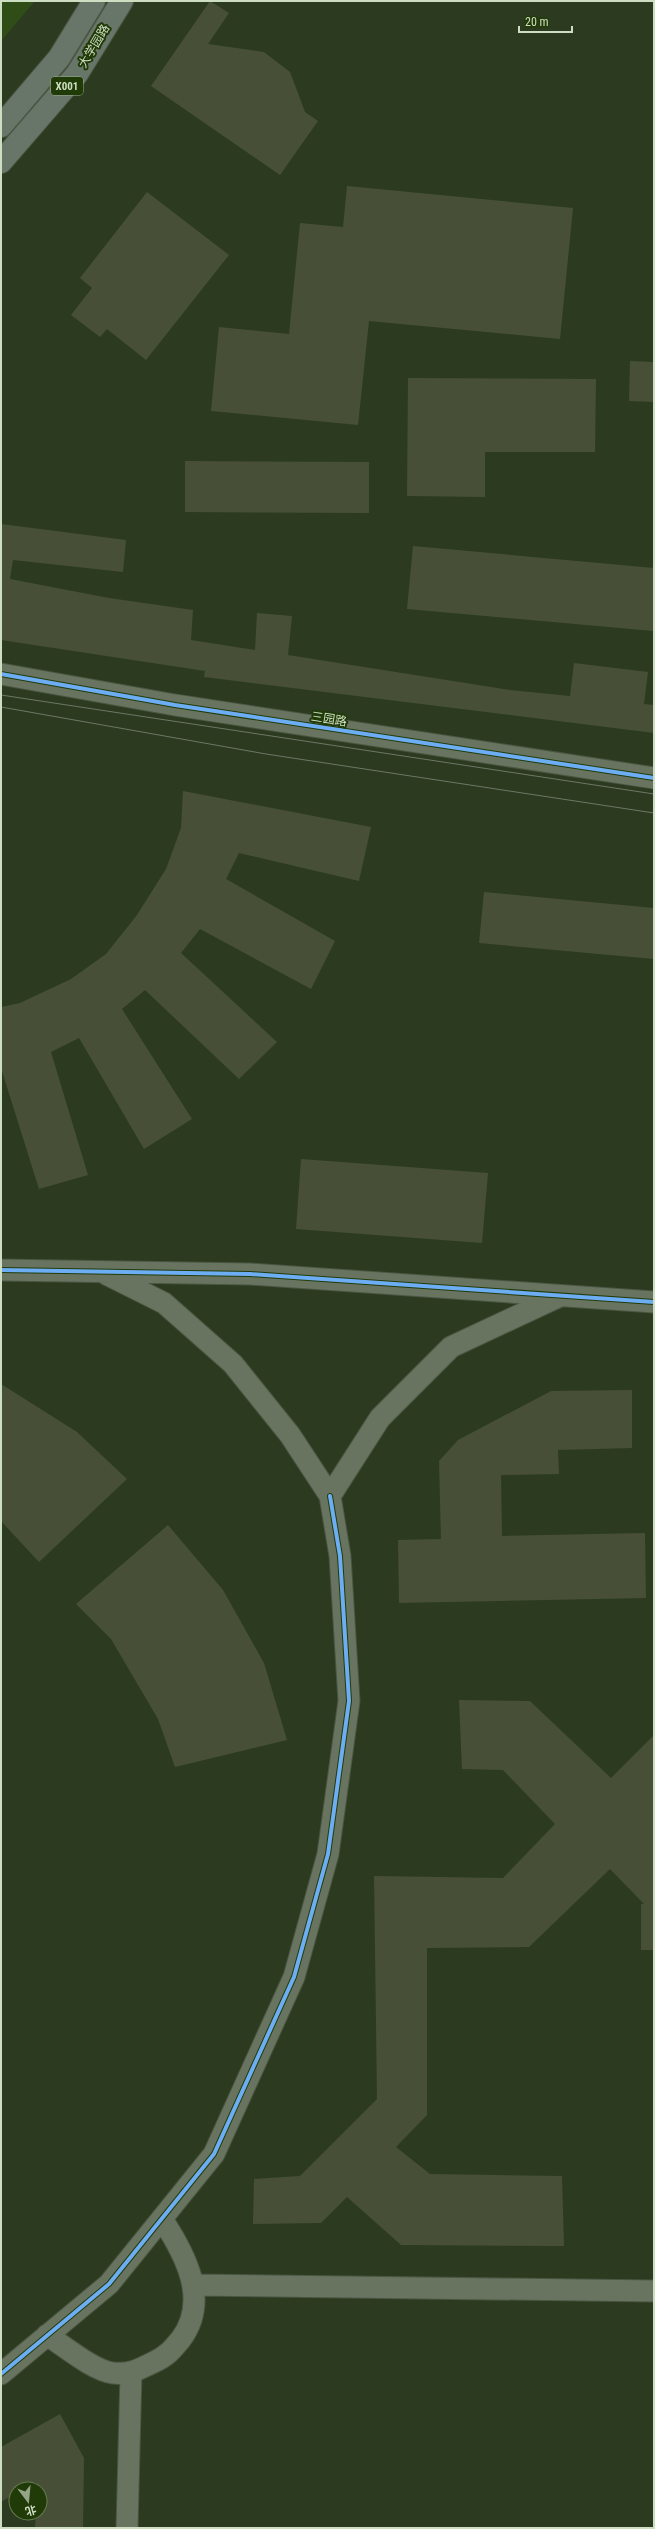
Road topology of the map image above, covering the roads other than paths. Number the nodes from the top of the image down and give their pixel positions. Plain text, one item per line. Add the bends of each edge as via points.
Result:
1 (94, 1) edge
2 (122, 1) edge
3 (1, 126) edge
4 (1, 162) edge
5 (1, 674) edge
6 (654, 778) edge
7 (1, 1270) edge
8 (101, 1272) junction
9 (561, 1296) junction
10 (654, 1302) edge
11 (330, 1496) junction
12 (162, 2219) junction
13 (193, 2285) junction
14 (654, 2291) edge
15 (47, 2335) junction
16 (131, 2373) junction
17 (1, 2374) edge
18 (128, 2528) edge

1 - 3 main road, 大学园路 / X001 via 60,58
2 - 4 main road, 大学园路 / X001 via 77,74
5 - 6 street, 三园路 via 174,705
7 - 8 street
8 - 9 street via 250,1274
8 - 11 street via 164,1302 233,1364 290,1435
9 - 10 street
9 - 11 street via 451,1347 380,1418
11 - 12 street via 340,1556 349,1701 328,1854 294,1977 214,2154
12 - 13 street via 187,2262
12 - 15 street via 109,2284
13 - 14 street
13 - 16 street via 195,2307 186,2332 168,2356
15 - 16 street via 89,2362 112,2373
15 - 17 street
16 - 18 street

